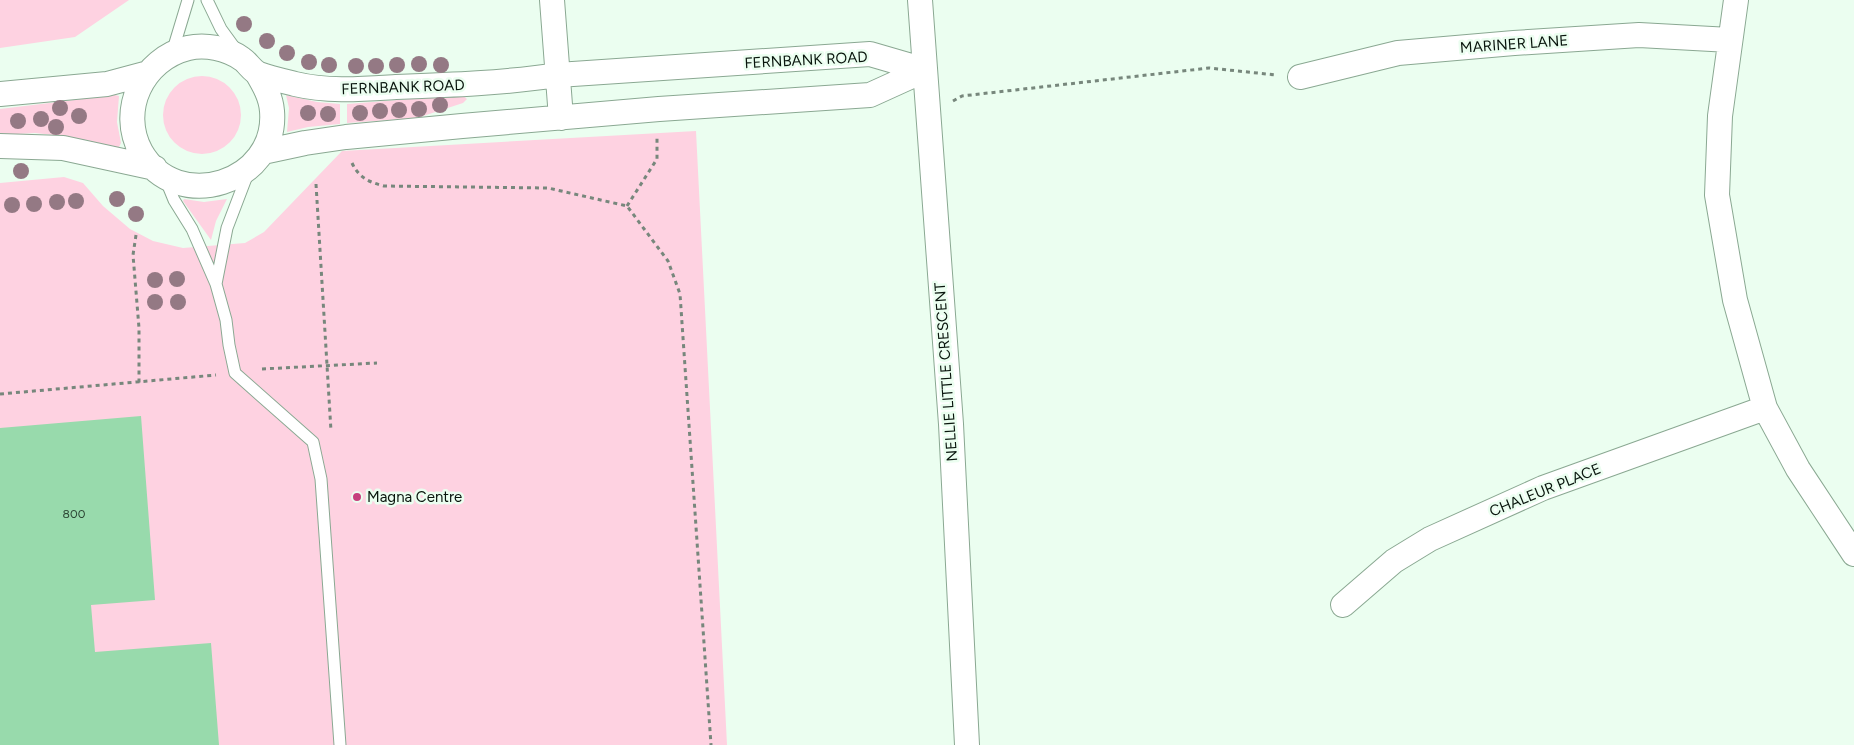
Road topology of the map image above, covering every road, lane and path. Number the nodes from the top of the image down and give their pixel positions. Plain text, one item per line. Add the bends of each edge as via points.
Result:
1 (188, 0) edge
2 (207, 0) edge
3 (552, 0) edge
4 (920, 0) edge
5 (1736, 0) edge
6 (1730, 40) junction
7 (172, 53) junction
8 (250, 66) junction
9 (925, 70) junction
10 (148, 73) junction
11 (558, 75) junction
12 (1300, 77) joint
13 (0, 94) edge
14 (659, 109) junction
15 (929, 116) junction
16 (561, 118) junction
17 (0, 146) edge
18 (348, 156) dead end
19 (256, 160) junction
20 (160, 172) junction
21 (316, 184) dead end
22 (627, 206) junction
23 (136, 235) dead end
24 (216, 284) junction
25 (377, 363) dead end
26 (327, 365) junction
27 (235, 373) junction
28 (139, 383) junction
29 (0, 394) edge
30 (1765, 408) junction
31 (332, 434) dead end
32 (1854, 554) edge
33 (1343, 605) dead end
34 (340, 745) edge
35 (711, 745) edge
36 (967, 745) edge

1 - 7 lane
2 - 8 lane via 221,29
3 - 11 street
4 - 9 street, NELLIE LITTLE CRESCENT
5 - 6 street
6 - 12 street, MARINER LANE via 1640,35 1398,53
6 - 30 street via 1720,116 1717,195 1735,300
7 - 8 street via 189,48 226,50
7 - 10 street
8 - 11 street, FERNBANK ROAD via 312,88 344,90 473,84
8 - 19 street via 267,92 272,112 270,133
9 - 11 street, FERNBANK ROAD via 870,54
9 - 14 street via 870,95
9 - 15 street, NELLIE LITTLE CRESCENT
10 - 13 street via 100,85
10 - 20 street via 137,91 132,111 134,132 142,152
11 - 16 street
12 - 15 path via 1199,69 962,96
14 - 16 street
14 - 22 path via 657,159
15 - 36 street, NELLIE LITTLE CRESCENT via 951,424
16 - 19 street via 346,137 304,143
17 - 20 street via 63,148
18 - 22 path via 361,177 384,186 548,188
19 - 20 street via 235,179 218,185 199,187 181,184
19 - 24 lane via 227,228
20 - 24 lane via 192,229
21 - 26 path
22 - 35 path via 668,261 680,294
23 - 28 path via 133,256 139,328
24 - 27 lane
25 - 26 path
26 - 27 path
26 - 31 path
27 - 28 path
27 - 34 lane via 313,442 321,479
28 - 29 path
30 - 32 street via 1798,469
30 - 33 street, CHALEUR PLACE via 1543,488 1430,539 1394,561

